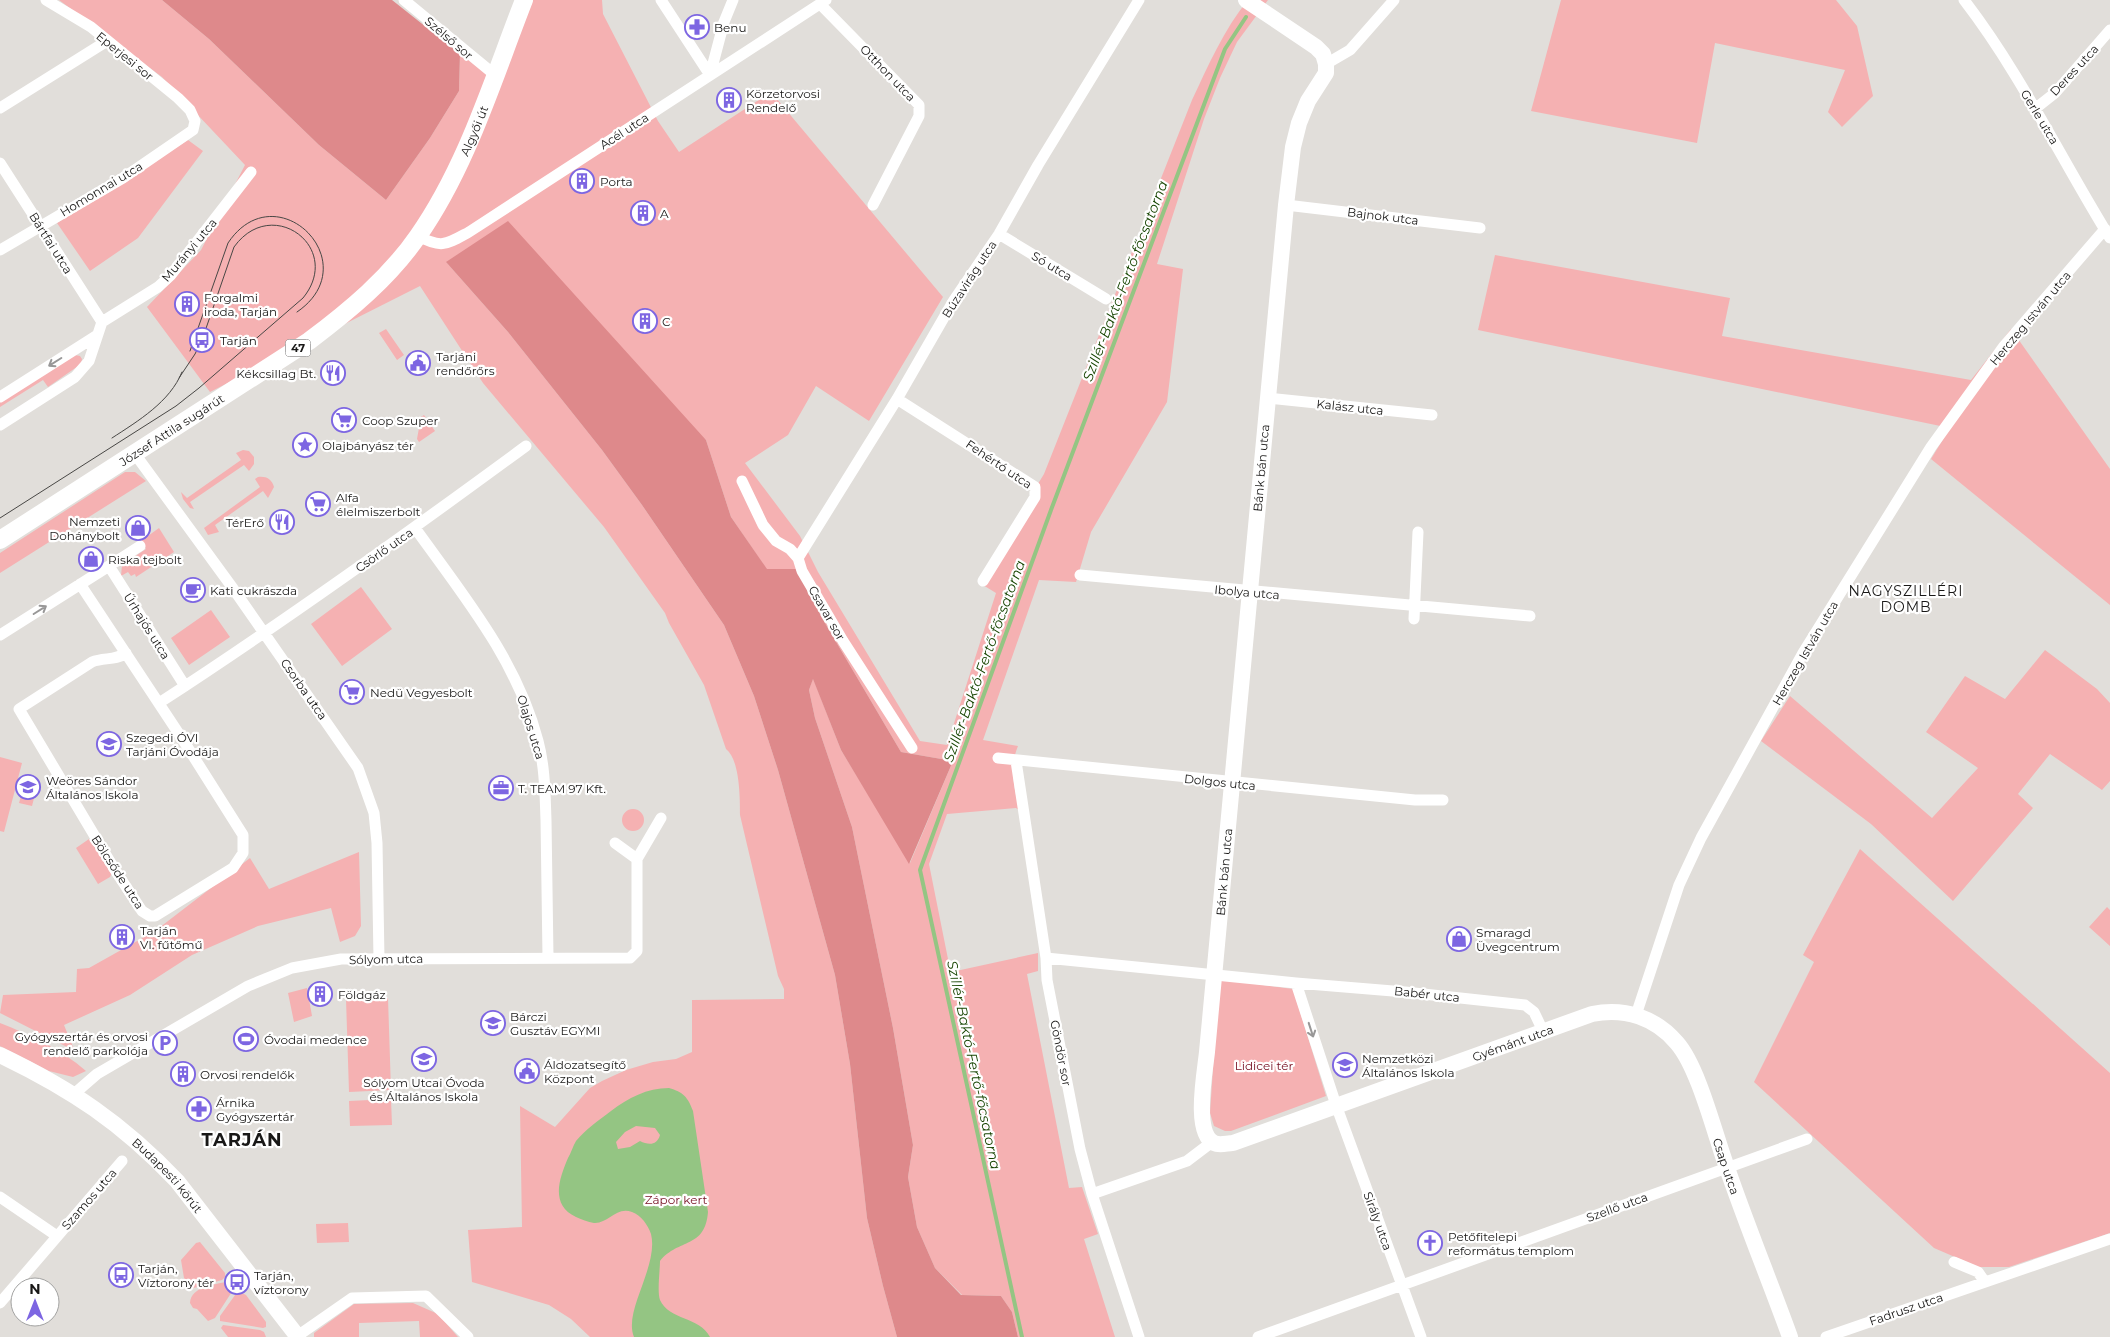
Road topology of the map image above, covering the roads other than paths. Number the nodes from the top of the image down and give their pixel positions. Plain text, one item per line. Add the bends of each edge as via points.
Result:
1 (46, 0) edge
2 (404, 0) edge
3 (524, 0) edge
4 (661, 0) edge
5 (733, 0) edge
6 (1139, 0) edge
7 (1246, 0) edge
8 (1394, 0) edge
9 (1964, 0) edge
10 (823, 2) edge
11 (2110, 30) edge
12 (107, 41) junction
13 (1326, 64) junction
14 (495, 75) junction
15 (710, 75) junction
16 (0, 108) edge
17 (2036, 108) junction
18 (195, 121) joint
19 (0, 163) edge
20 (251, 172) dead end
21 (873, 205) dead end
22 (1286, 205) junction
23 (41, 226) junction
24 (1480, 228) dead end
25 (999, 234) junction
26 (2107, 234) edge
27 (418, 236) junction
28 (0, 250) edge
29 (405, 253) joint
30 (1106, 299) dead end
31 (102, 322) junction
32 (96, 336) junction
33 (0, 396) edge
34 (1267, 398) junction
35 (897, 399) junction
36 (1432, 415) dead end
37 (0, 425) edge
38 (526, 446) dead end
39 (136, 454) junction
40 (742, 481) dead end
41 (416, 528) junction
42 (1418, 532) dead end
43 (0, 540) edge
44 (140, 546) dead end
45 (798, 558) junction
46 (109, 566) junction
47 (1080, 575) dead end
48 (984, 581) dead end
49 (80, 584) junction
50 (1249, 592) junction
51 (1414, 606) junction
52 (1530, 616) dead end
53 (1414, 619) dead end
54 (265, 634) junction
55 (0, 635) edge
56 (126, 654) junction
57 (185, 686) junction
58 (159, 703) junction
59 (912, 748) dead end
60 (998, 758) dead end
61 (1016, 761) junction
62 (1232, 783) junction
63 (1443, 800) dead end
64 (661, 818) dead end
65 (615, 843) dead end
66 (637, 859) junction
67 (548, 957) junction
68 (1046, 958) junction
69 (379, 959) junction
70 (1215, 974) junction
71 (1296, 983) junction
72 (1636, 1015) junction
73 (1543, 1031) junction
74 (0, 1055) edge
75 (74, 1094) junction
76 (1336, 1105) junction
77 (1807, 1139) dead end
78 (1212, 1142) junction
79 (122, 1161) dead end
80 (1727, 1168) junction
81 (1092, 1194) junction
82 (0, 1197) edge
83 (57, 1236) junction
84 (2110, 1239) edge
85 (1954, 1262) dead end
86 (1985, 1282) junction
87 (1401, 1284) junction
88 (0, 1303) edge
89 (297, 1337) edge
90 (468, 1337) edge
91 (1139, 1337) edge
92 (1258, 1337) edge
93 (1421, 1337) edge
94 (1790, 1337) edge
95 (1826, 1337) edge

1 - 12 street, Eperjesi sor via 91,27
2 - 14 street, Szélső sor
3 - 14 main road, Algyői út / 47
4 - 15 street
5 - 15 street
6 - 25 street, Búzavirág utca
7 - 13 street via 1316,47
8 - 13 street via 1350,50
9 - 17 street, Gerle utca
10 - 15 street, Acél utca
10 - 21 street, Otthon utca via 919,105 919,116
11 - 17 street, Deres utca via 2055,93
12 - 16 street
12 - 18 street, Eperjesi sor via 178,98 190,110
13 - 22 street, Bánk bán utca via 1326,73 1308,101 1299,123
14 - 27 main road, Algyői út / 47 via 450,179
15 - 27 street, Acél utca via 469,232 440,245
17 - 26 street, Gerle utca
18 - 23 street, Homonnai utca via 193,130 123,178
19 - 23 street, Bártfai utca
20 - 31 street, Murányi utca via 171,275 158,287
22 - 24 street, Bajnok utca
22 - 34 street, Bánk bán utca
23 - 28 street, Homonnai utca
23 - 31 street, Bártfai utca
25 - 30 street, Só utca
25 - 35 street, Búzavirág utca via 954,300
26 - 72 street, Herczeg István utca via 2004,346 1931,447 1803,654 1682,877
27 - 29 main road, Algyői út / 47
29 - 39 main road, József Attila sugárút / 47 via 365,296 315,336
31 - 32 street
32 -> 33 street
32 - 37 street via 89,362 75,377
34 - 36 street, Kalász utca
34 - 50 street, Bánk bán utca
35 - 45 street, Búzavirág utca
35 - 48 street, Fehértó utca via 1035,487 1035,497
38 - 41 street, Csörlő utca
39 - 43 main road, József Attila sugárút / 47
39 - 54 street, Csorba utca
40 - 45 street, Csavar sor via 763,525 776,541
41 - 54 street, Csörlő utca
41 - 67 street, Olajos utca via 497,643 511,668 539,742 545,791
42 - 51 street
44 - 46 street
45 - 59 street, Csavar sor via 802,571 843,641
46 - 49 street
46 - 57 street, Űrhajós utca
47 - 50 street, Ibolya utca
55 -> 49 street
49 - 56 street, Bölcsőde utca
50 - 51 street, Ibolya utca
50 - 62 street, Bánk bán utca
51 - 52 street, Ibolya utca
51 - 53 street
54 - 57 street
54 - 69 street, Csorba utca via 358,768 369,796 377,842
56 - 58 street, Bölcsőde utca
56 - 58 street, Bölcsőde utca via 114,660 92,662 19,709 116,870 142,911 150,916 232,868 243,853 244,844 242,834
57 - 58 street
60 - 61 street, Dolgos utca
61 - 62 street, Dolgos utca
61 - 68 street, Göndör sor
62 - 63 street, Dolgos utca
62 - 70 street, Bánk bán utca
64 - 66 street
65 - 66 street
66 - 67 street, Sólyom utca via 637,951 634,956
67 - 69 street, Sólyom utca
68 - 70 street
68 - 81 street, Göndör sor via 1047,980
69 - 75 street, Sólyom utca via 342,959 271,975 105,1070
70 - 71 street
70 - 78 street via 1202,1116 1204,1132
71 - 73 street, Babér utca via 1525,1005 1534,1012
71 -> 76 street
72 - 73 street, Gyémánt utca via 1615,1010 1601,1012
72 - 80 street, Csap utca via 1670,1035 1686,1054
73 - 76 street, Gyémánt utca
74 - 75 street, Budapesti körút
75 - 89 street, Budapesti körút via 131,1136 177,1181
76 - 78 street via 1233,1142
76 - 87 street, Sirály utca
77 - 80 street, Szellő utca
78 - 81 street via 1187,1161
79 - 83 street, Szamos utca
80 - 87 street, Szellő utca
80 - 94 street, Csap utca
81 - 91 street, Göndör sor
82 - 83 street, Szamos utca
83 - 88 street, Szamos utca
84 - 86 street, Fadrusz utca
85 - 86 street via 1978,1272
86 - 95 street, Fadrusz utca
87 - 92 street, Szellő utca
87 - 93 street, Sirály utca
89 - 90 street via 352,1298 426,1296

